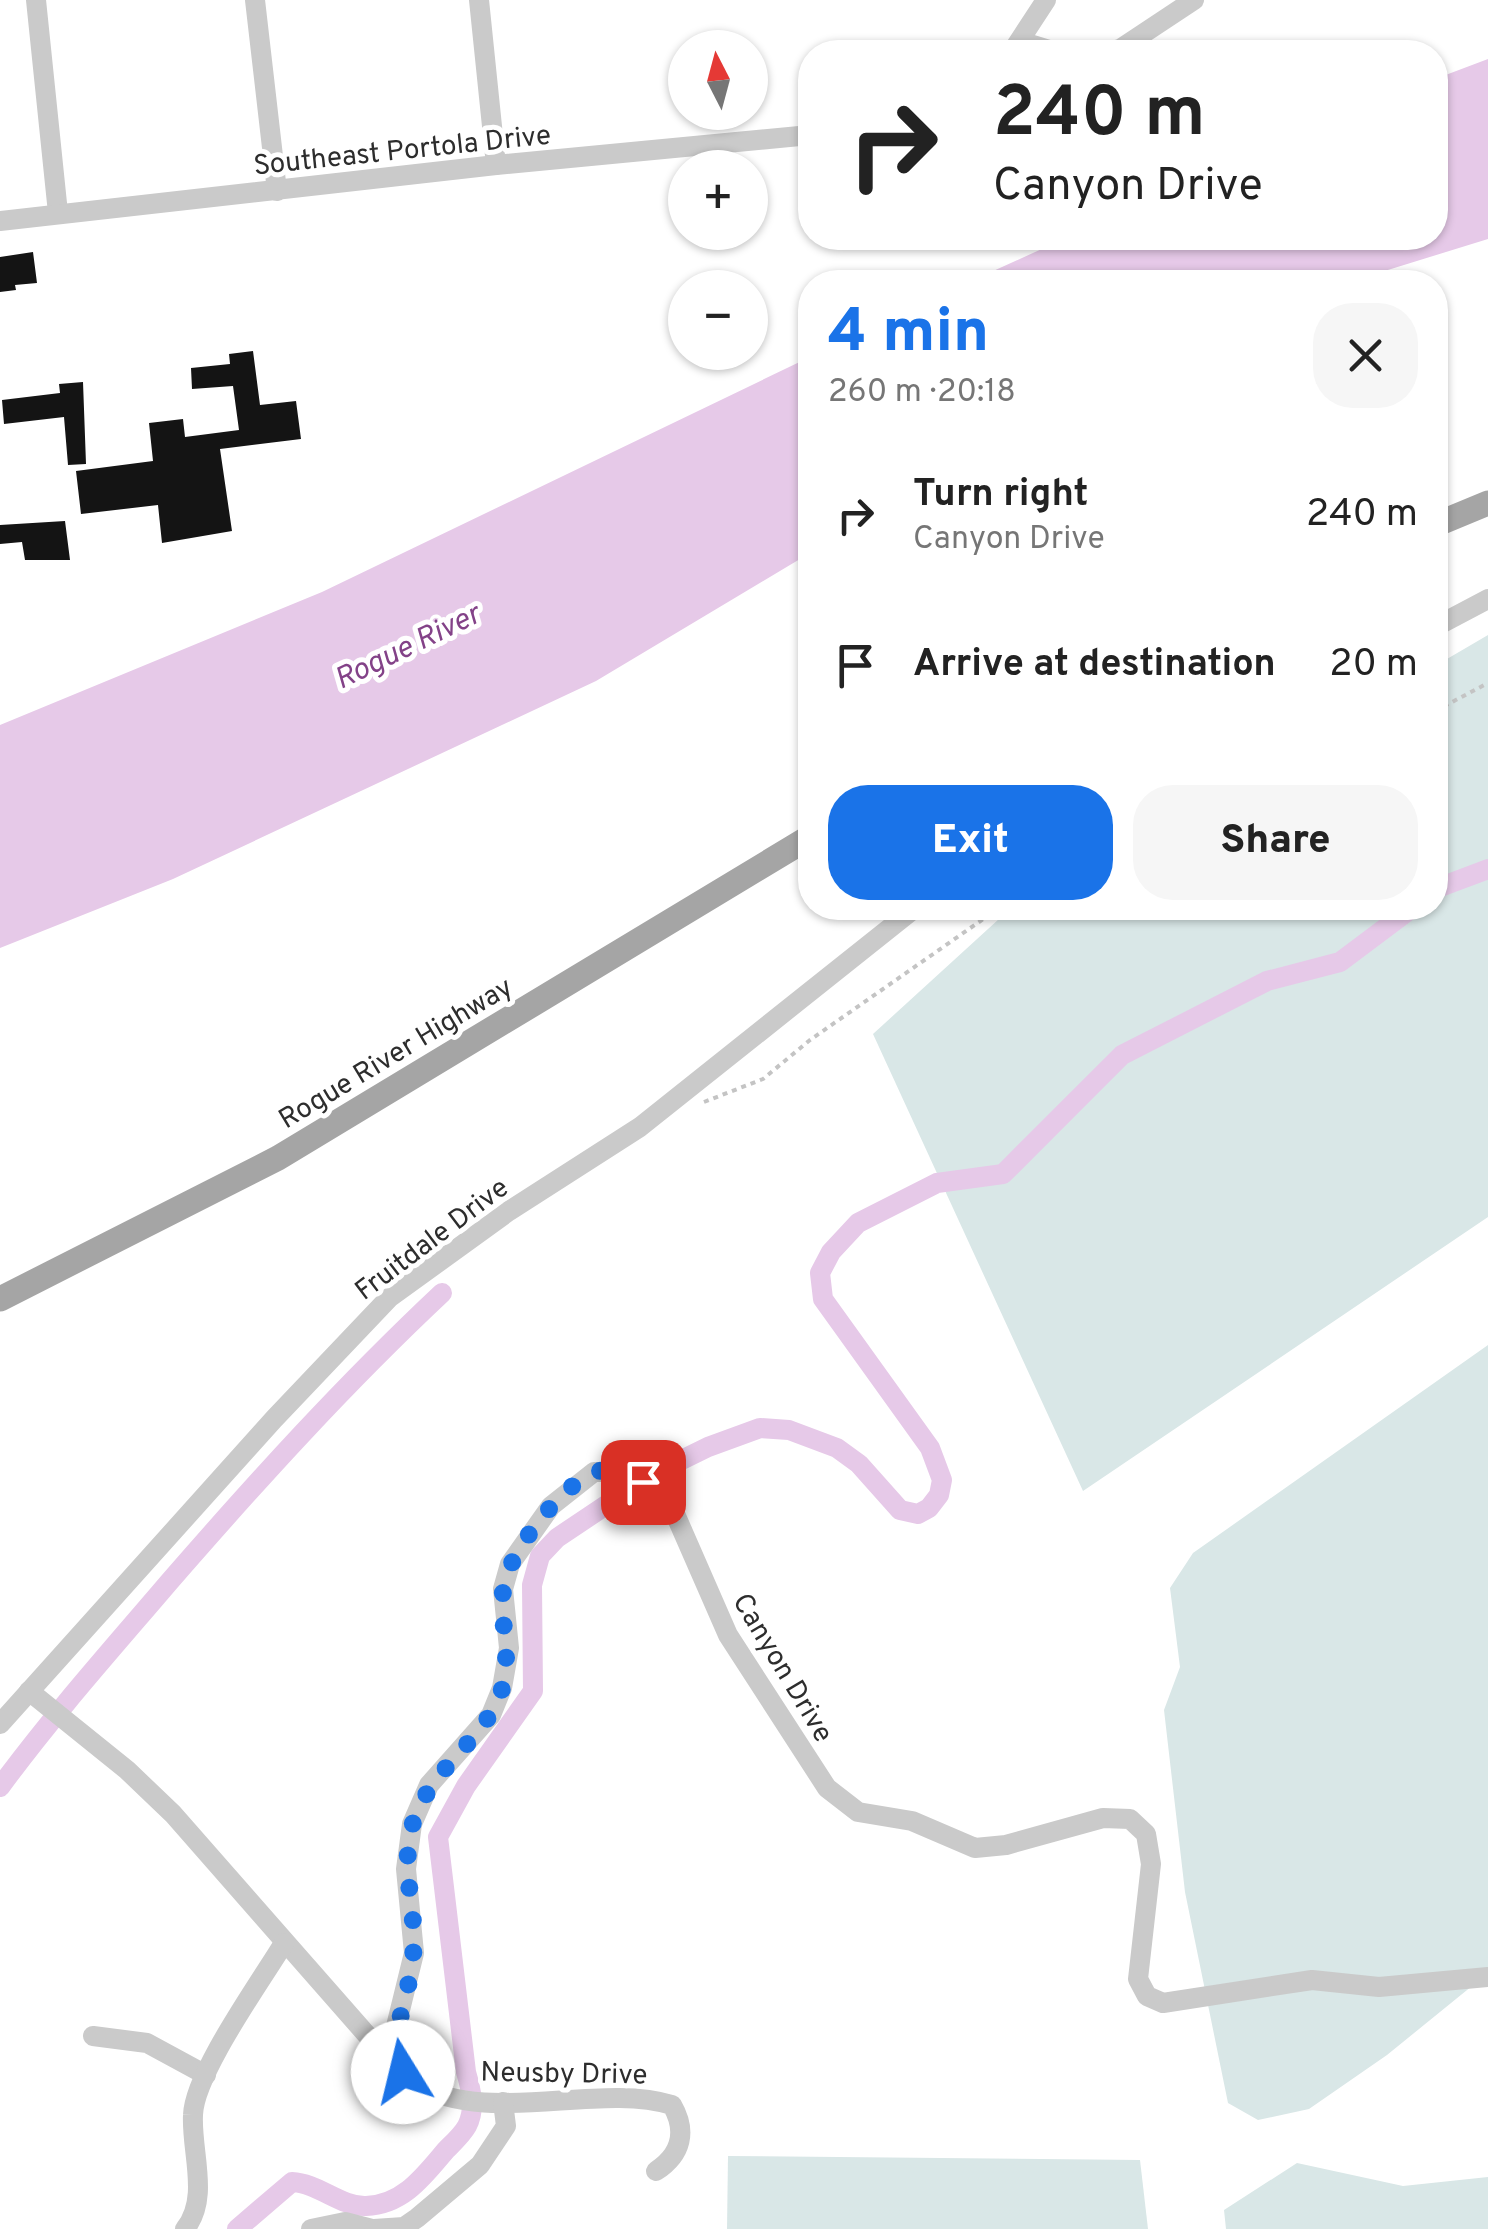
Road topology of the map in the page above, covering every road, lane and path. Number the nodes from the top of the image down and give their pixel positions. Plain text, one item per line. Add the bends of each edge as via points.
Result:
1 (36, 0) edge
2 (255, 0) edge
3 (479, 0) edge
4 (1046, 0) edge
5 (1194, 0) edge
6 (1020, 40) edge
7 (1130, 40) edge
8 (798, 135) edge
9 (496, 165) junction
10 (276, 190) junction
11 (58, 213) junction
12 (0, 221) edge
13 (1488, 503) edge
14 (1448, 520) edge
15 (1488, 598) edge
16 (1448, 620) edge
17 (1488, 683) edge
18 (1448, 704) edge
19 (798, 844) edge
20 (900, 920) edge
21 (982, 920) edge
22 (693, 1107) dead end
23 (0, 1299) edge
24 (29, 1691) junction
25 (0, 1724) edge
26 (284, 1943) junction
27 (1488, 1977) edge
28 (92, 2036) dead end
29 (388, 2059) junction
30 (206, 2075) junction
31 (502, 2102) junction
32 (656, 2171) dead end
33 (185, 2229) edge
34 (311, 2229) edge
35 (373, 2229) edge

1 - 11 street
2 - 10 street
3 - 9 street
4 - 6 street
5 - 7 street
8 - 9 street, Southeast Portola Drive
9 - 10 street, Southeast Portola Drive
10 - 11 street, Southeast Portola Drive
11 - 12 street, Southeast Portola Drive
13 - 14 main road
15 - 16 street
17 - 18 path
19 - 23 main road, Rogue River Highway via 278,1158
20 - 24 street, Fruitdale Drive via 640,1128 389,1298
21 - 22 path via 763,1079
24 - 25 street, Fruitdale Drive
24 - 26 street via 173,1814
26 - 29 street
26 - 30 street
27 - 29 street, Canyon Drive via 1378,1987 1312,1980 1164,2003 1147,1996 1138,1979 1151,1864 1146,1834 1130,1819 1103,1818 976,1848 912,1822 858,1812 827,1788 728,1636 665,1491 620,1472 594,1472 551,1506 510,1564 503,1589 509,1648 502,1688 491,1715 428,1785 412,1824 406,1869 414,1953
28 - 30 street via 147,2043
29 - 31 street, Neusby Drive via 418,2085
30 - 33 street via 192,2110 199,2202
31 - 32 street, Neusby Drive via 646,2097 672,2105 682,2122 680,2144
31 - 35 street via 506,2126 480,2166 404,2227
34 - 35 street via 345,2222

